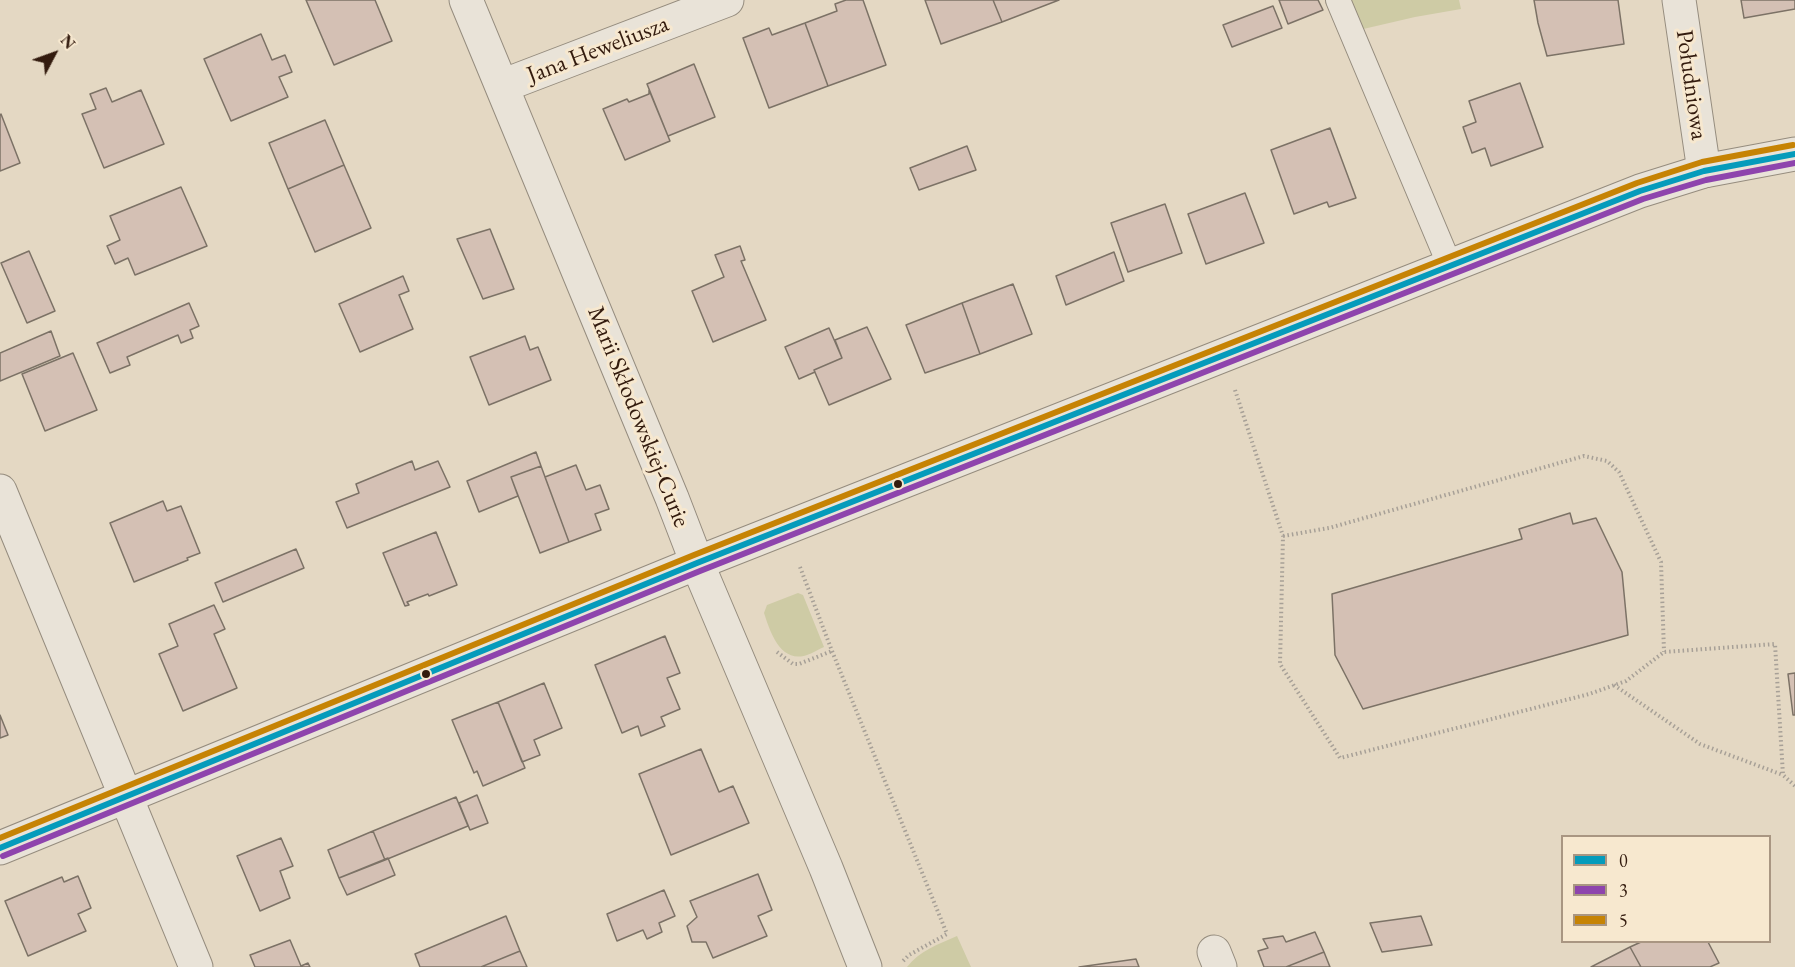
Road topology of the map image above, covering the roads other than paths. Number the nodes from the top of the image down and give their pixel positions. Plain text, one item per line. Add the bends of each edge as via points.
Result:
1 (466, 0) edge
2 (728, 0) edge
3 (1338, 0) edge
4 (1679, 0) edge
5 (502, 86) junction
6 (1795, 154) edge
7 (1704, 171) junction
8 (1450, 266) junction
9 (0, 491) edge
10 (697, 563) junction
11 (126, 796) junction
12 (0, 848) edge
13 (196, 967) edge
14 (865, 967) edge

1 - 5 street, Marii Skłodowskiej-Curie
2 - 5 street, Jana Heweliusza
3 - 8 lane
4 - 7 street, Południowa
5 - 10 street, Marii Skłodowskiej-Curie
6 - 7 street
7 - 8 street
8 - 10 street
9 - 11 street
10 - 11 street
10 - 14 street, Marii Skłodowskiej-Curie
11 - 12 street
11 - 13 street

